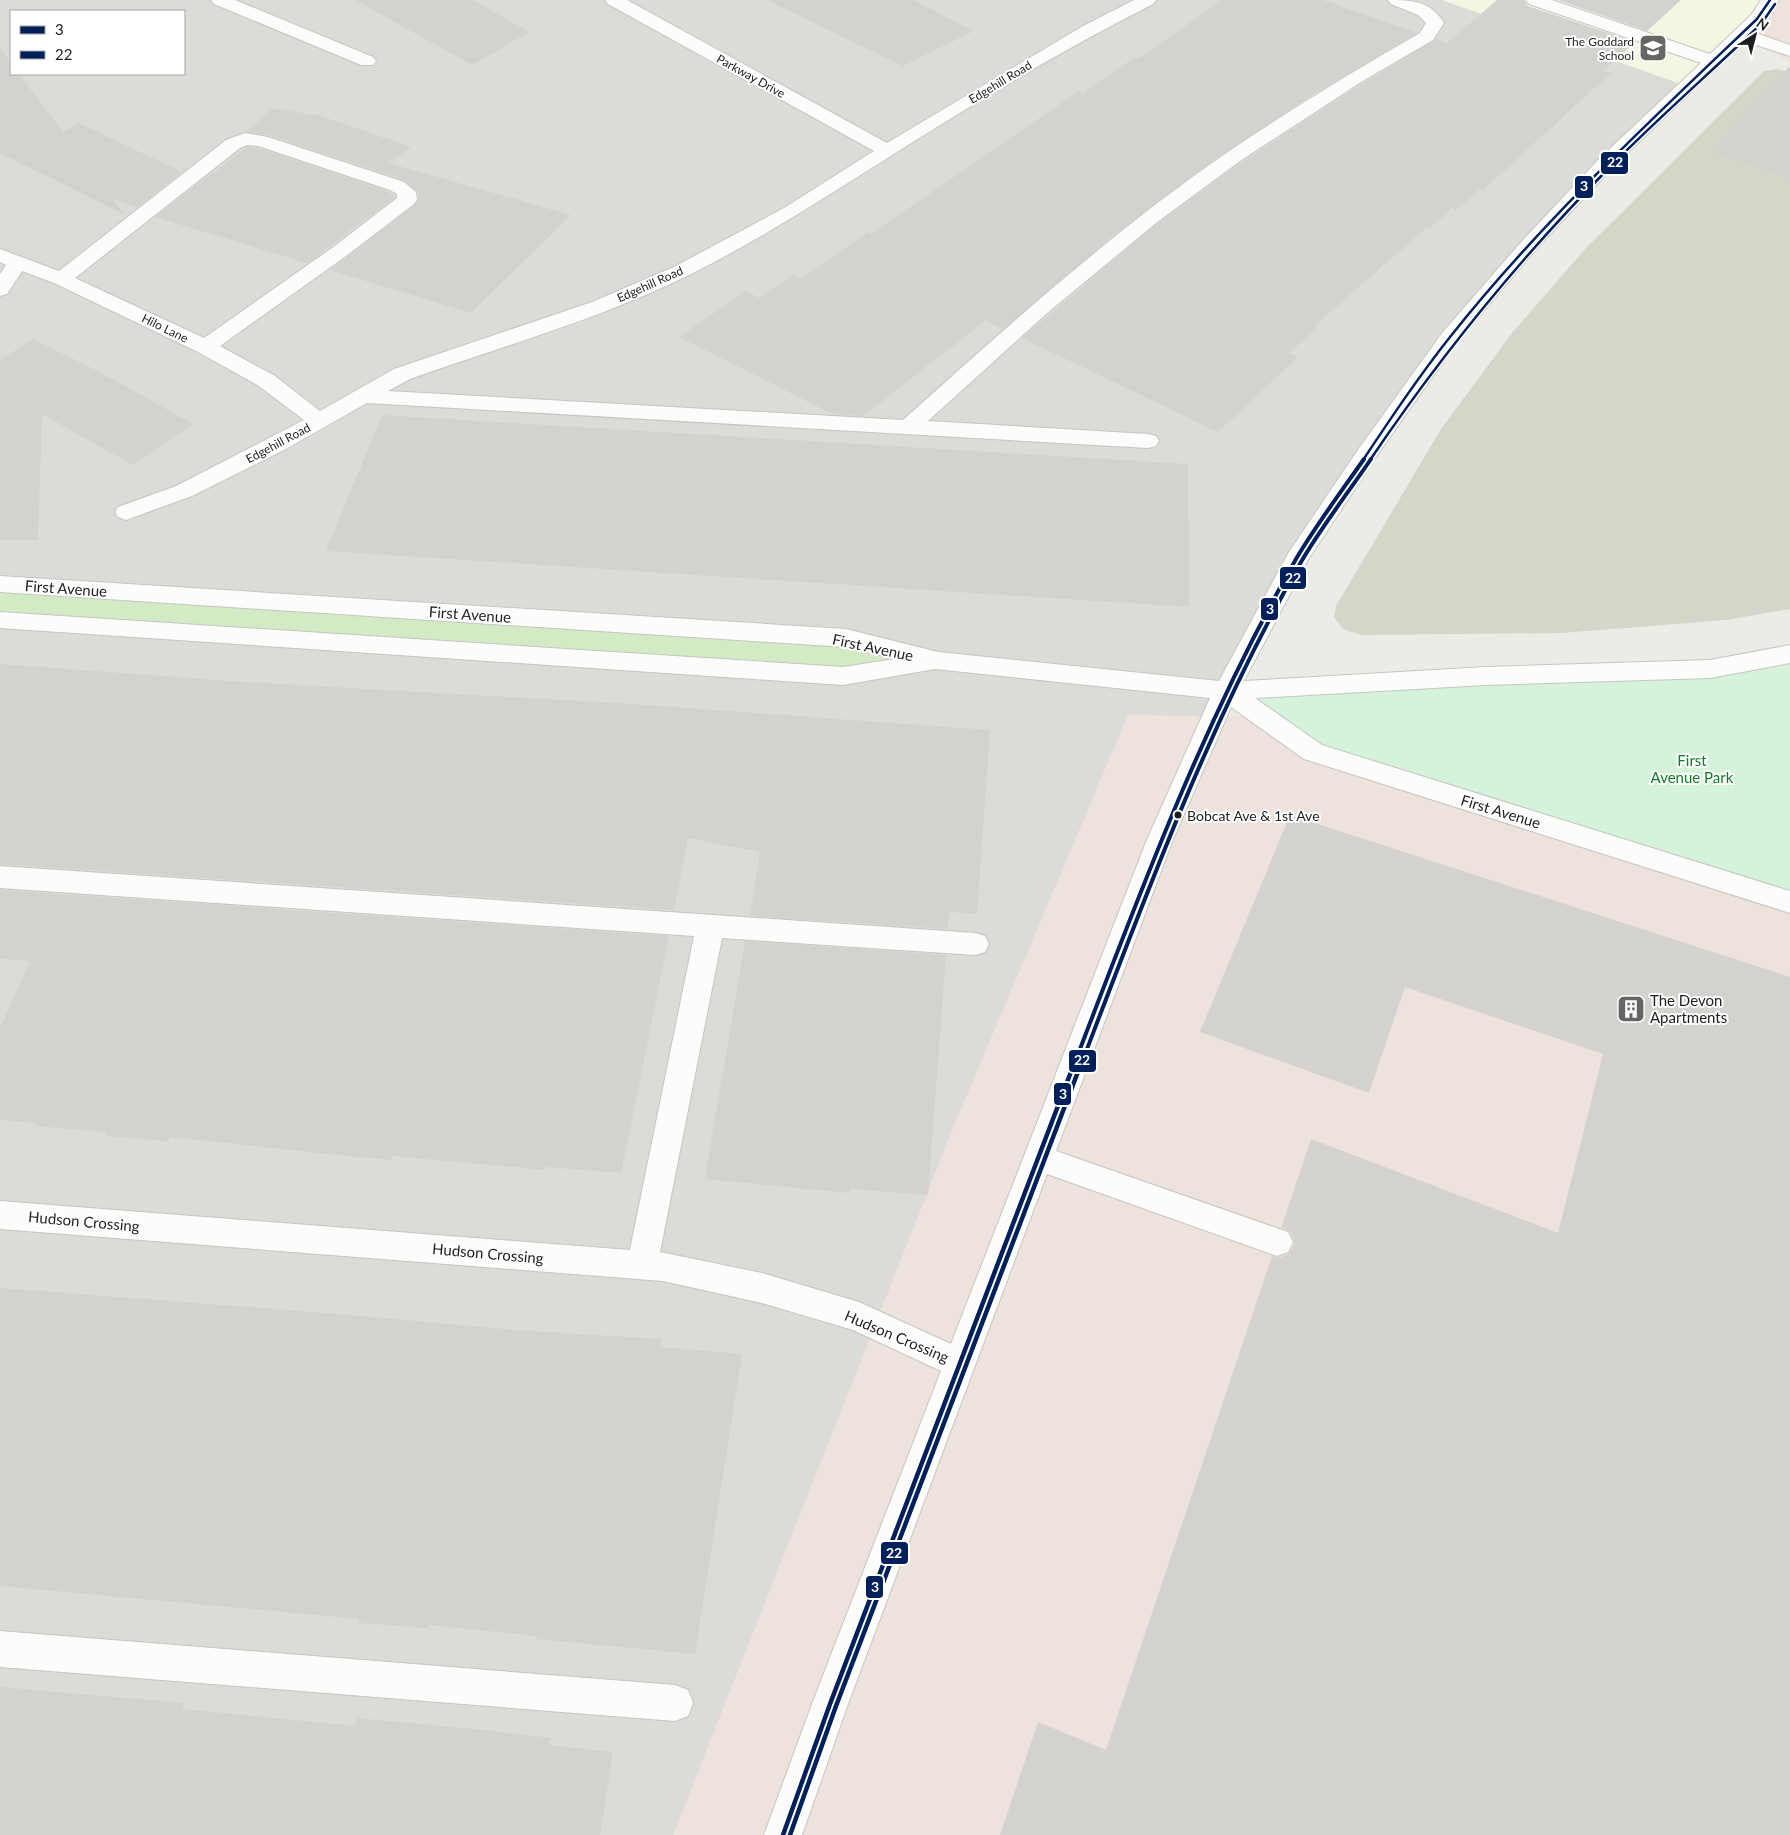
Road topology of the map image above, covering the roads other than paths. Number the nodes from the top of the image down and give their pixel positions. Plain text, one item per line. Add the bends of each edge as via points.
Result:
1 (220, 0) edge
2 (1147, 0) edge
3 (1397, 0) edge
4 (1534, 0) edge
5 (1770, 0) edge
6 (627, 2) edge
7 (1742, 34) junction
8 (1790, 51) edge
9 (367, 61) dead end
10 (1713, 61) junction
11 (888, 151) junction
12 (9, 259) edge
13 (61, 279) junction
14 (0, 290) edge
15 (205, 347) junction
16 (363, 396) junction
17 (318, 421) junction
18 (908, 427) junction
19 (1148, 441) dead end
20 (126, 512) dead end
21 (0, 584) edge
22 (0, 620) edge
23 (1790, 654) edge
24 (938, 661) junction
25 (1226, 691) junction
26 (0, 877) edge
27 (1790, 902) edge
28 (710, 926) junction
29 (975, 944) dead end
30 (1039, 1158) junction
31 (0, 1214) edge
32 (1277, 1242) dead end
33 (642, 1266) junction
34 (961, 1364) junction
35 (0, 1649) edge
36 (675, 1702) dead end
37 (783, 1835) edge

1 - 9 street
2 - 11 street, Edgehill Road via 1089,30
3 - 18 street via 1433,18 1435,23 1427,36 1233,157 1149,219 1039,310
4 - 10 street
5 - 7 street
6 - 11 street, Parkway Drive
7 - 8 street
7 - 10 street
10 - 25 street via 1600,170 1530,244 1450,337 1297,558
11 - 16 street, Edgehill Road via 791,212 682,271 599,306 402,374
12 - 13 street, Hilo Lane
12 - 14 street
13 - 15 street, Hilo Lane
13 - 15 street via 233,144 245,139 261,141 406,192 407,200
15 - 17 street, Hilo Lane via 267,381
16 - 17 street, Edgehill Road
16 - 18 street
17 - 20 street, Edgehill Road via 276,446 184,491
18 - 19 street
21 - 24 street, First Avenue via 846,638
22 - 24 street, First Avenue via 842,676
23 - 25 street, First Avenue via 1710,669 1486,676
24 - 25 street, First Avenue
25 - 27 street, First Avenue via 1313,752
25 - 30 street via 1159,842
26 - 28 street
28 - 29 street
28 - 33 street
30 - 32 street
30 - 34 street
31 - 33 street, Hudson Crossing
33 - 34 street, Hudson Crossing via 663,1267 762,1288 851,1314
34 - 37 street
35 - 36 street

